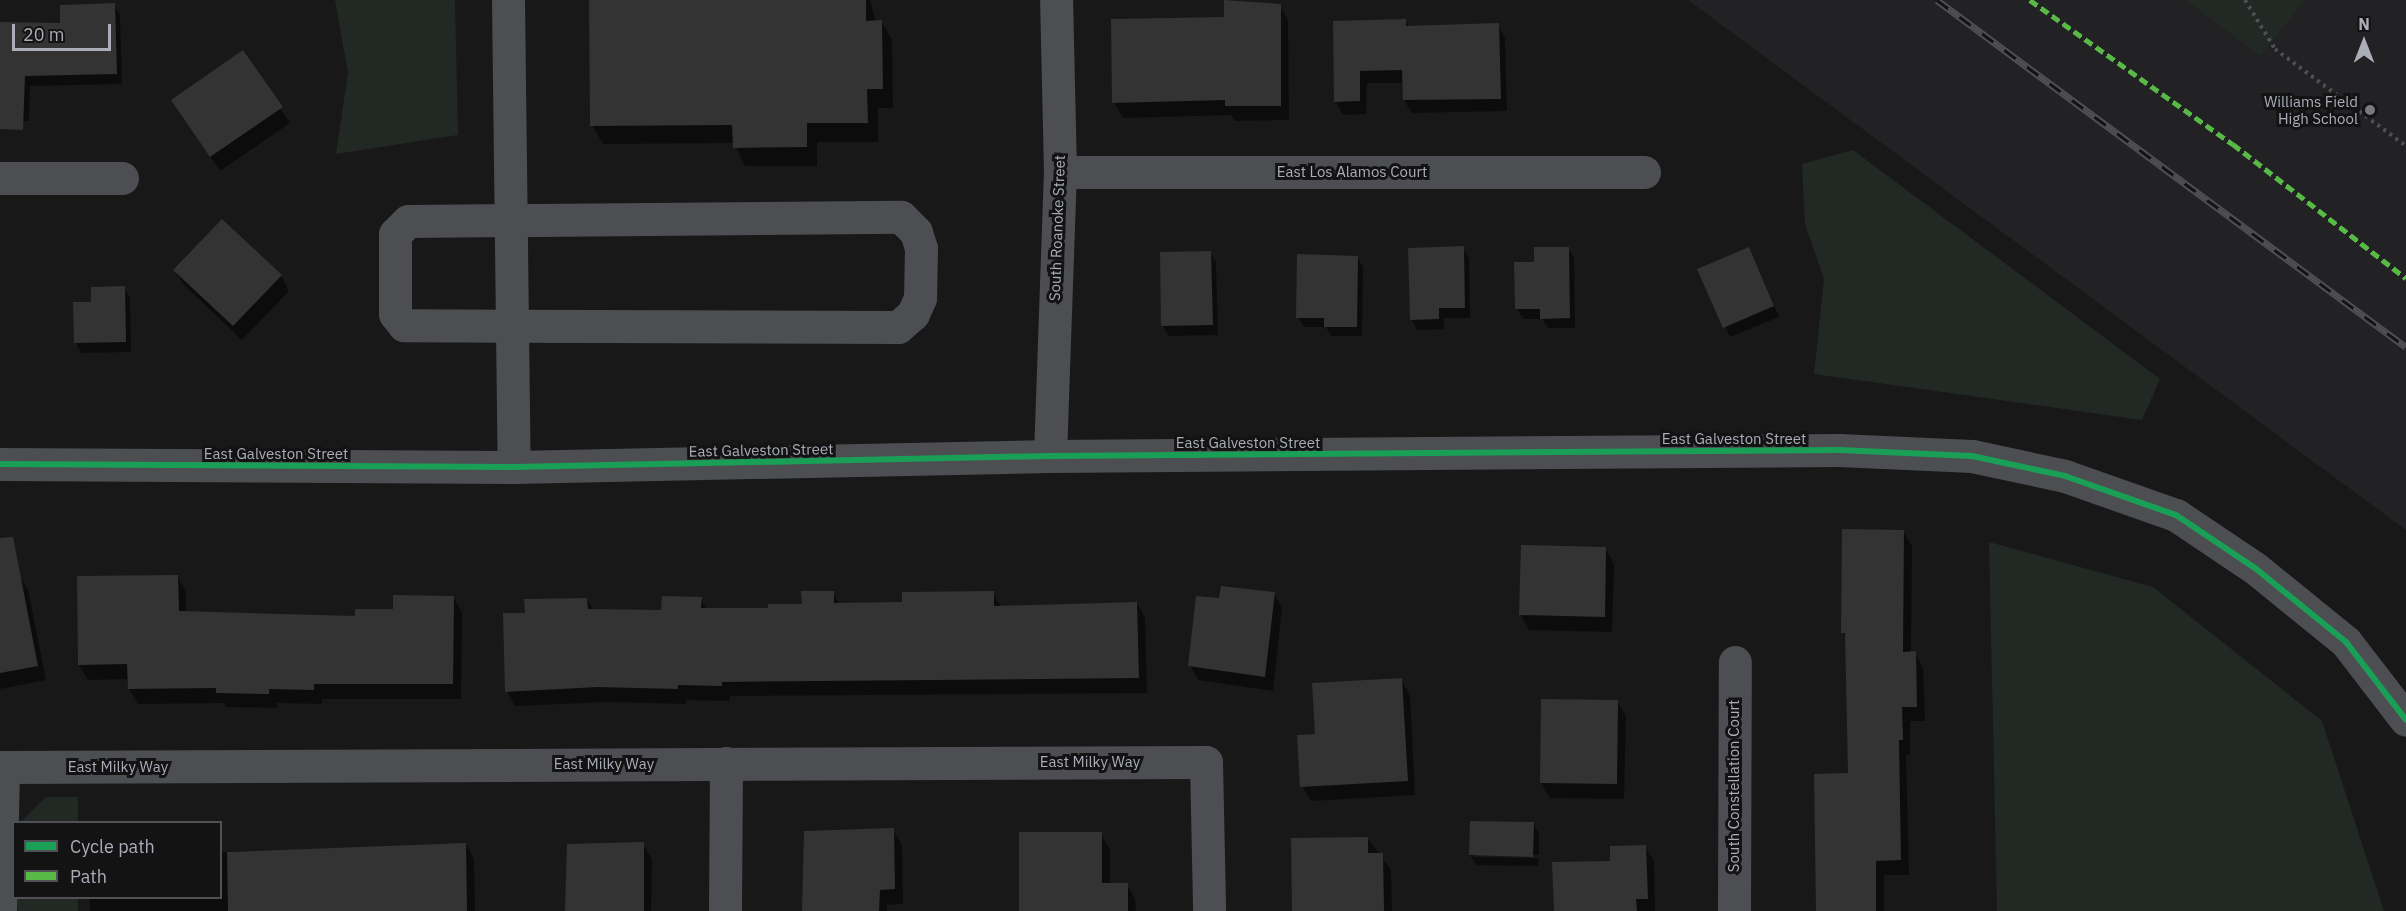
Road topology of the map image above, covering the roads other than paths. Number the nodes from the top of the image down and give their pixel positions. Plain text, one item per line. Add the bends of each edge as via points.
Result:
1 (508, 0) edge
2 (1056, 0) edge
3 (1060, 172) junction
4 (1644, 172) dead end
5 (0, 178) edge
6 (122, 178) dead end
7 (511, 223) junction
8 (513, 324) junction
9 (1050, 456) junction
10 (0, 464) edge
11 (514, 467) junction
12 (1735, 662) dead end
13 (2406, 720) edge
14 (726, 763) junction
15 (0, 911) edge
16 (725, 911) edge
17 (1209, 911) edge
18 (1734, 911) edge

1 - 7 street
2 - 3 street, South Roanoke Street
3 - 4 street, East Los Alamos Court
3 - 9 street, South Roanoke Street
5 - 6 street
7 - 8 street
7 - 8 street via 408,221 395,234 395,314 404,325
7 - 8 street via 901,217 916,232 921,248 920,298 913,314 898,327
8 - 11 street
9 - 11 street, East Galveston Street
9 - 13 street, East Galveston Street via 1839,450 1972,456 2065,476 2176,515 2255,568 2346,642
10 - 11 street, East Galveston Street
12 - 18 street, South Constellation Court
14 - 15 street, East Milky Way via 3,767
14 - 16 street
14 - 17 street, East Milky Way via 1206,762

